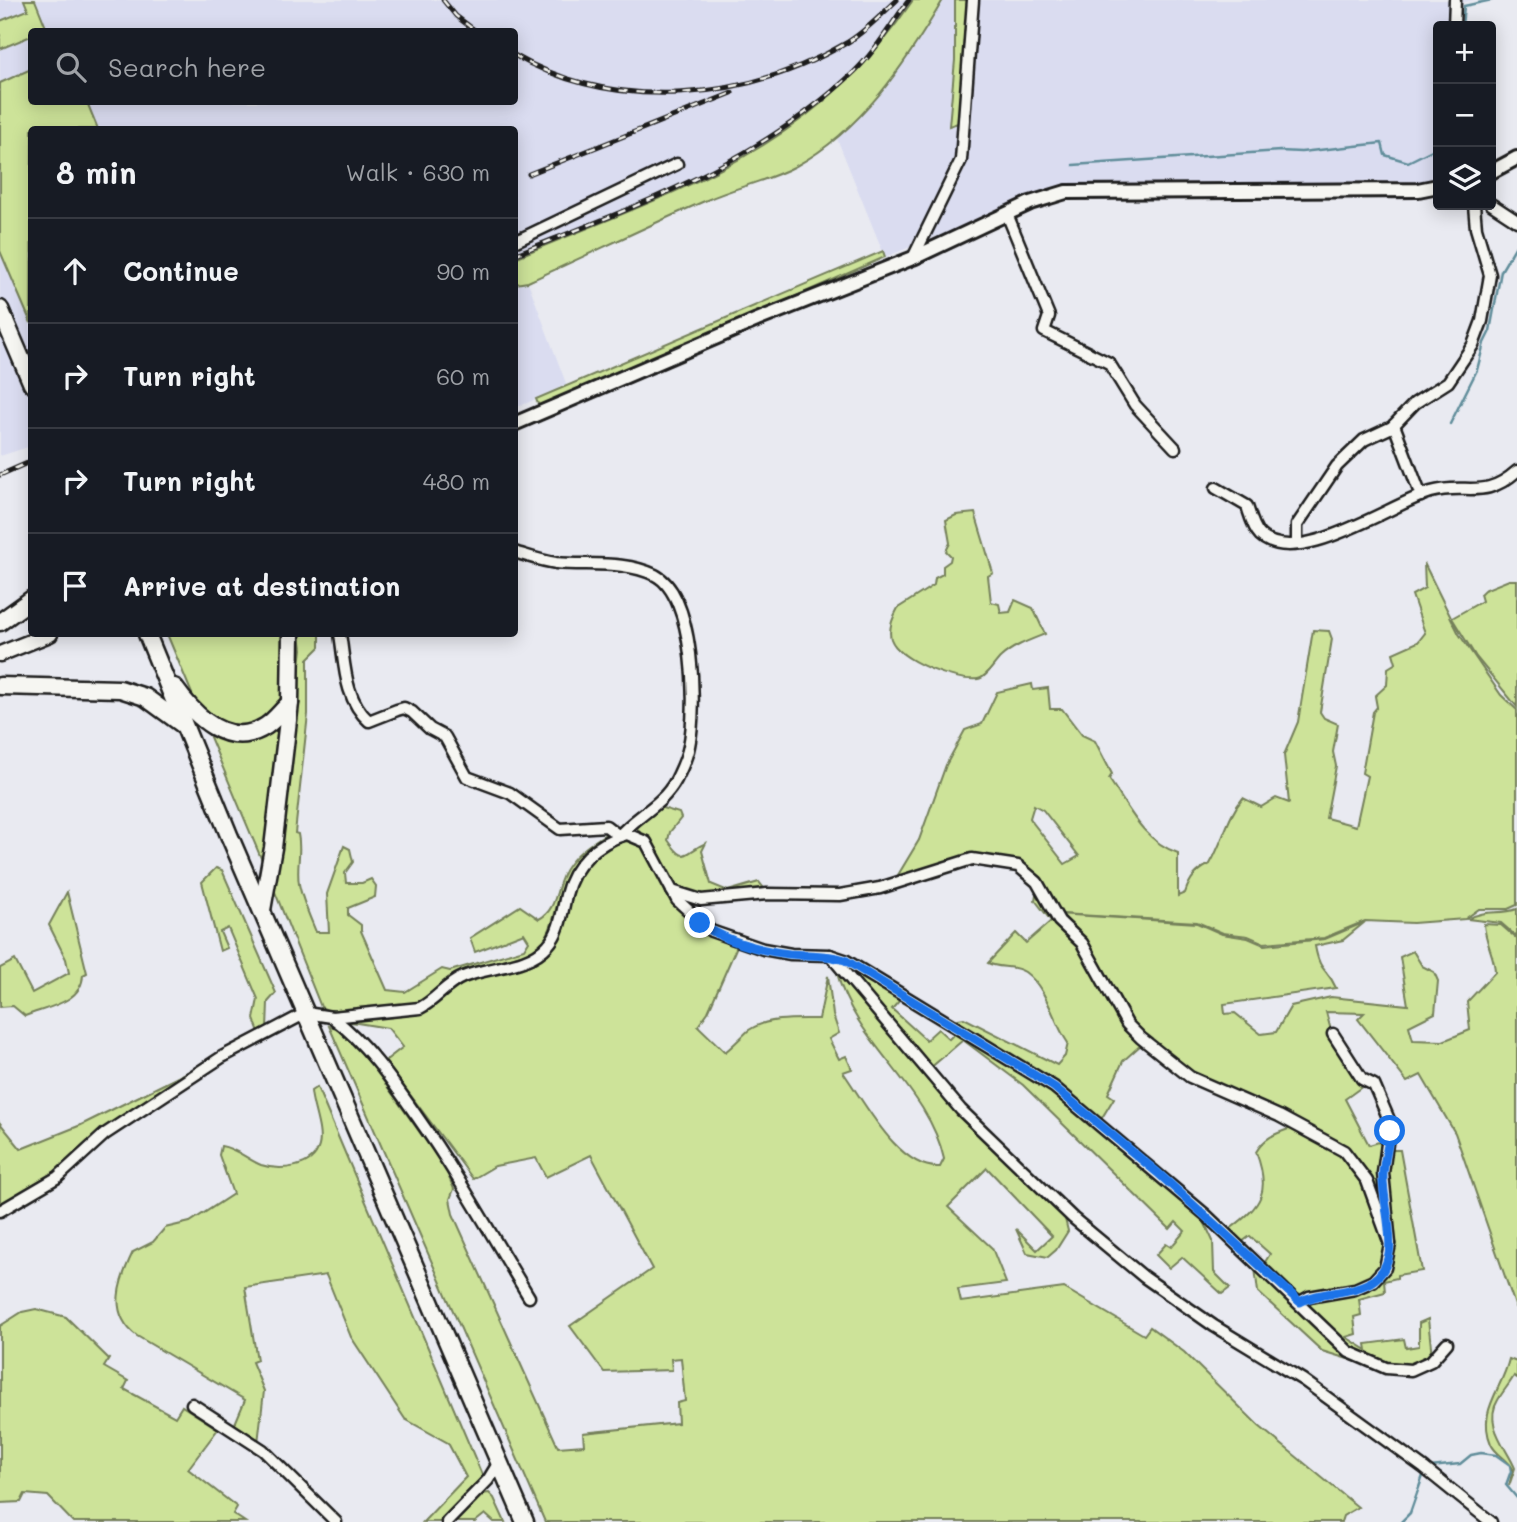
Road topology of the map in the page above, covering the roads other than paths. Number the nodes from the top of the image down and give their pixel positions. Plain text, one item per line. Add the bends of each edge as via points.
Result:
1 (973, 0) edge
2 (1455, 0) edge
3 (1454, 21) edge
4 (1517, 158) edge
5 (677, 164) dead end
6 (1496, 169) edge
7 (1433, 187) edge
8 (1496, 207) edge
9 (1474, 210) edge
10 (1007, 214) junction
11 (1517, 221) edge
12 (518, 240) edge
13 (913, 258) junction
14 (0, 309) edge
15 (28, 375) edge
16 (518, 422) edge
17 (1394, 425) junction
18 (1175, 448) dead end
19 (1517, 471) edge
20 (1216, 488) dead end
21 (1421, 496) junction
22 (1297, 544) junction
23 (518, 553) edge
24 (28, 602) edge
25 (0, 622) edge
26 (42, 637) edge
27 (147, 637) edge
28 (291, 637) edge
29 (340, 637) edge
30 (0, 654) edge
31 (161, 670) junction
32 (0, 686) edge
33 (290, 703) junction
34 (182, 724) junction
35 (619, 835) junction
36 (672, 891) junction
37 (262, 910) junction
38 (830, 955) junction
39 (306, 1013) junction
40 (332, 1017) junction
41 (1333, 1034) dead end
42 (0, 1211) edge
43 (1390, 1244) junction
44 (529, 1297) dead end
45 (1300, 1302) junction
46 (1447, 1343) dead end
47 (192, 1404) dead end
48 (499, 1462) junction
49 (336, 1522) edge
50 (447, 1522) edge
51 (525, 1522) edge
52 (1491, 1522) edge

1 - 13 street via 961,160
2 - 3 street
4 - 6 street
5 - 12 street
7 - 10 street via 1079,191 1053,195
8 - 11 street
9 - 17 street via 1490,275 1479,334 1455,375 1415,403
10 - 13 street
10 - 18 street via 1049,316 1044,331 1109,363 1135,405
13 - 16 street
14 - 15 highway
17 - 21 street
17 - 22 street via 1364,440 1336,466 1297,526
19 - 21 street via 1501,485
20 - 22 street via 1248,506 1262,537 1276,544
21 - 22 street via 1375,520
23 - 35 street via 543,561 614,565 650,573 666,582 684,619 694,674 687,755 659,804
24 - 25 highway
26 - 30 main road
27 - 31 highway
28 - 33 highway
29 - 35 street via 348,683 369,721 404,708 445,737 467,777 510,793 560,828 606,826
31 - 33 highway via 192,713 226,732 246,733 264,727
31 - 34 highway
32 - 34 highway via 120,689 145,697
33 - 37 highway
34 - 37 highway
35 - 36 street via 634,835 646,842
35 - 40 street via 598,846 578,867 557,930 540,952 453,981 419,1008
36 - 38 street via 700,923 723,937 791,954
36 - 43 street via 701,900 851,894 972,859 1018,866 1037,883 1059,921 1082,943 1127,1024 1190,1077 1344,1151 1367,1181
37 - 39 highway
38 - 45 street via 891,986 1054,1087 1158,1173
38 - 52 street via 961,1110 1073,1218 1144,1277 1303,1380
39 - 40 street
39 - 42 street via 222,1057 105,1134 58,1177
39 - 48 highway
40 - 44 street via 360,1040 386,1072 447,1160
41 - 43 street via 1362,1079 1374,1085 1390,1122 1383,1173
43 - 45 street via 1385,1268 1373,1281 1342,1294
45 - 46 street via 1349,1352 1386,1368 1420,1368
47 - 49 street via 263,1450
48 - 50 street
48 - 51 highway

